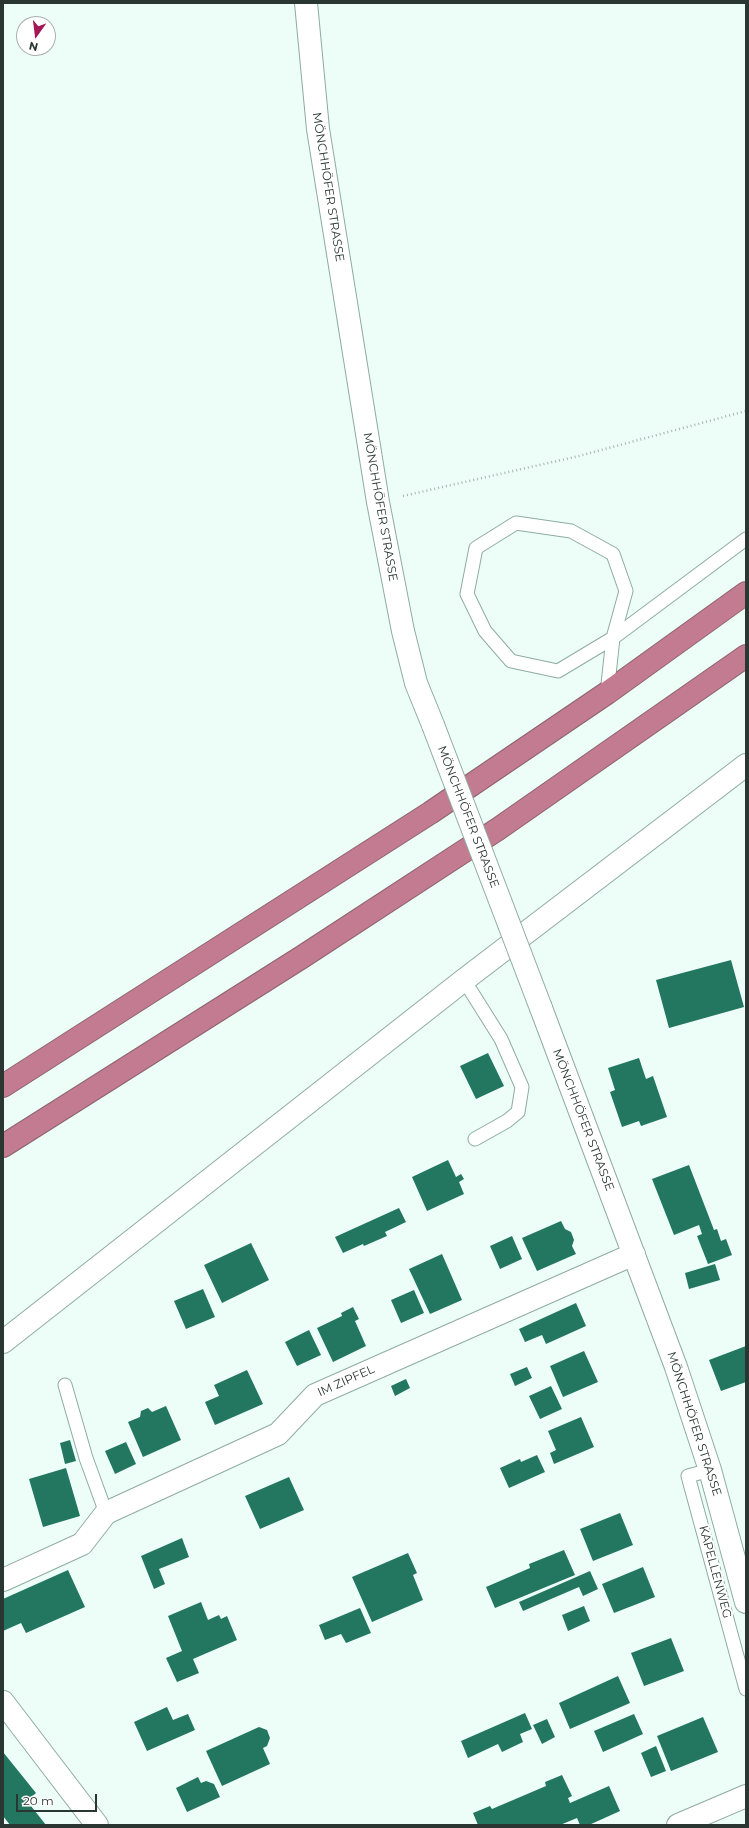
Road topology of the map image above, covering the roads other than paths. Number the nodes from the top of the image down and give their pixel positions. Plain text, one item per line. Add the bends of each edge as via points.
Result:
1 (306, 3) edge
2 (746, 539) edge
3 (746, 593) edge
4 (613, 638) junction
5 (746, 656) edge
6 (607, 693) junction
7 (746, 765) edge
8 (464, 980) junction
9 (3, 1086) edge
10 (29, 1130) junction
11 (475, 1139) dead end
12 (3, 1146) edge
13 (3, 1153) edge
14 (634, 1254) junction
15 (3, 1342) edge
16 (65, 1385) dead end
17 (710, 1470) junction
18 (106, 1513) junction
19 (3, 1580) edge
20 (746, 1602) edge
21 (746, 1689) edge
22 (3, 1702) edge
23 (746, 1796) edge
24 (97, 1825) edge
25 (678, 1825) edge

1 - 14 street, MÖNCHHÖFER STRASSE, bridge via 318,128 378,502 414,676
2 - 4 lane
3 - 6 highway
4 - 4 lane via 558,671 511,661 485,631 467,594 476,548 516,523 571,531 614,554 626,591
4 - 6 lane
5 - 10 highway via 498,829
6 - 9 highway via 430,813
7 - 8 street
8 - 11 lane via 501,1039 522,1087 518,1112
8 - 15 street
10 - 12 highway
10 - 13 lane
14 - 17 street, MÖNCHHÖFER STRASSE via 676,1367
14 - 18 street, IM ZIPFEL via 315,1395 278,1434
16 - 18 lane via 86,1458
17 - 20 street, MÖNCHHÖFER STRASSE
17 - 21 lane, KAPELLENWEG via 688,1476
18 - 19 street via 82,1544
22 - 24 street
23 - 25 street

